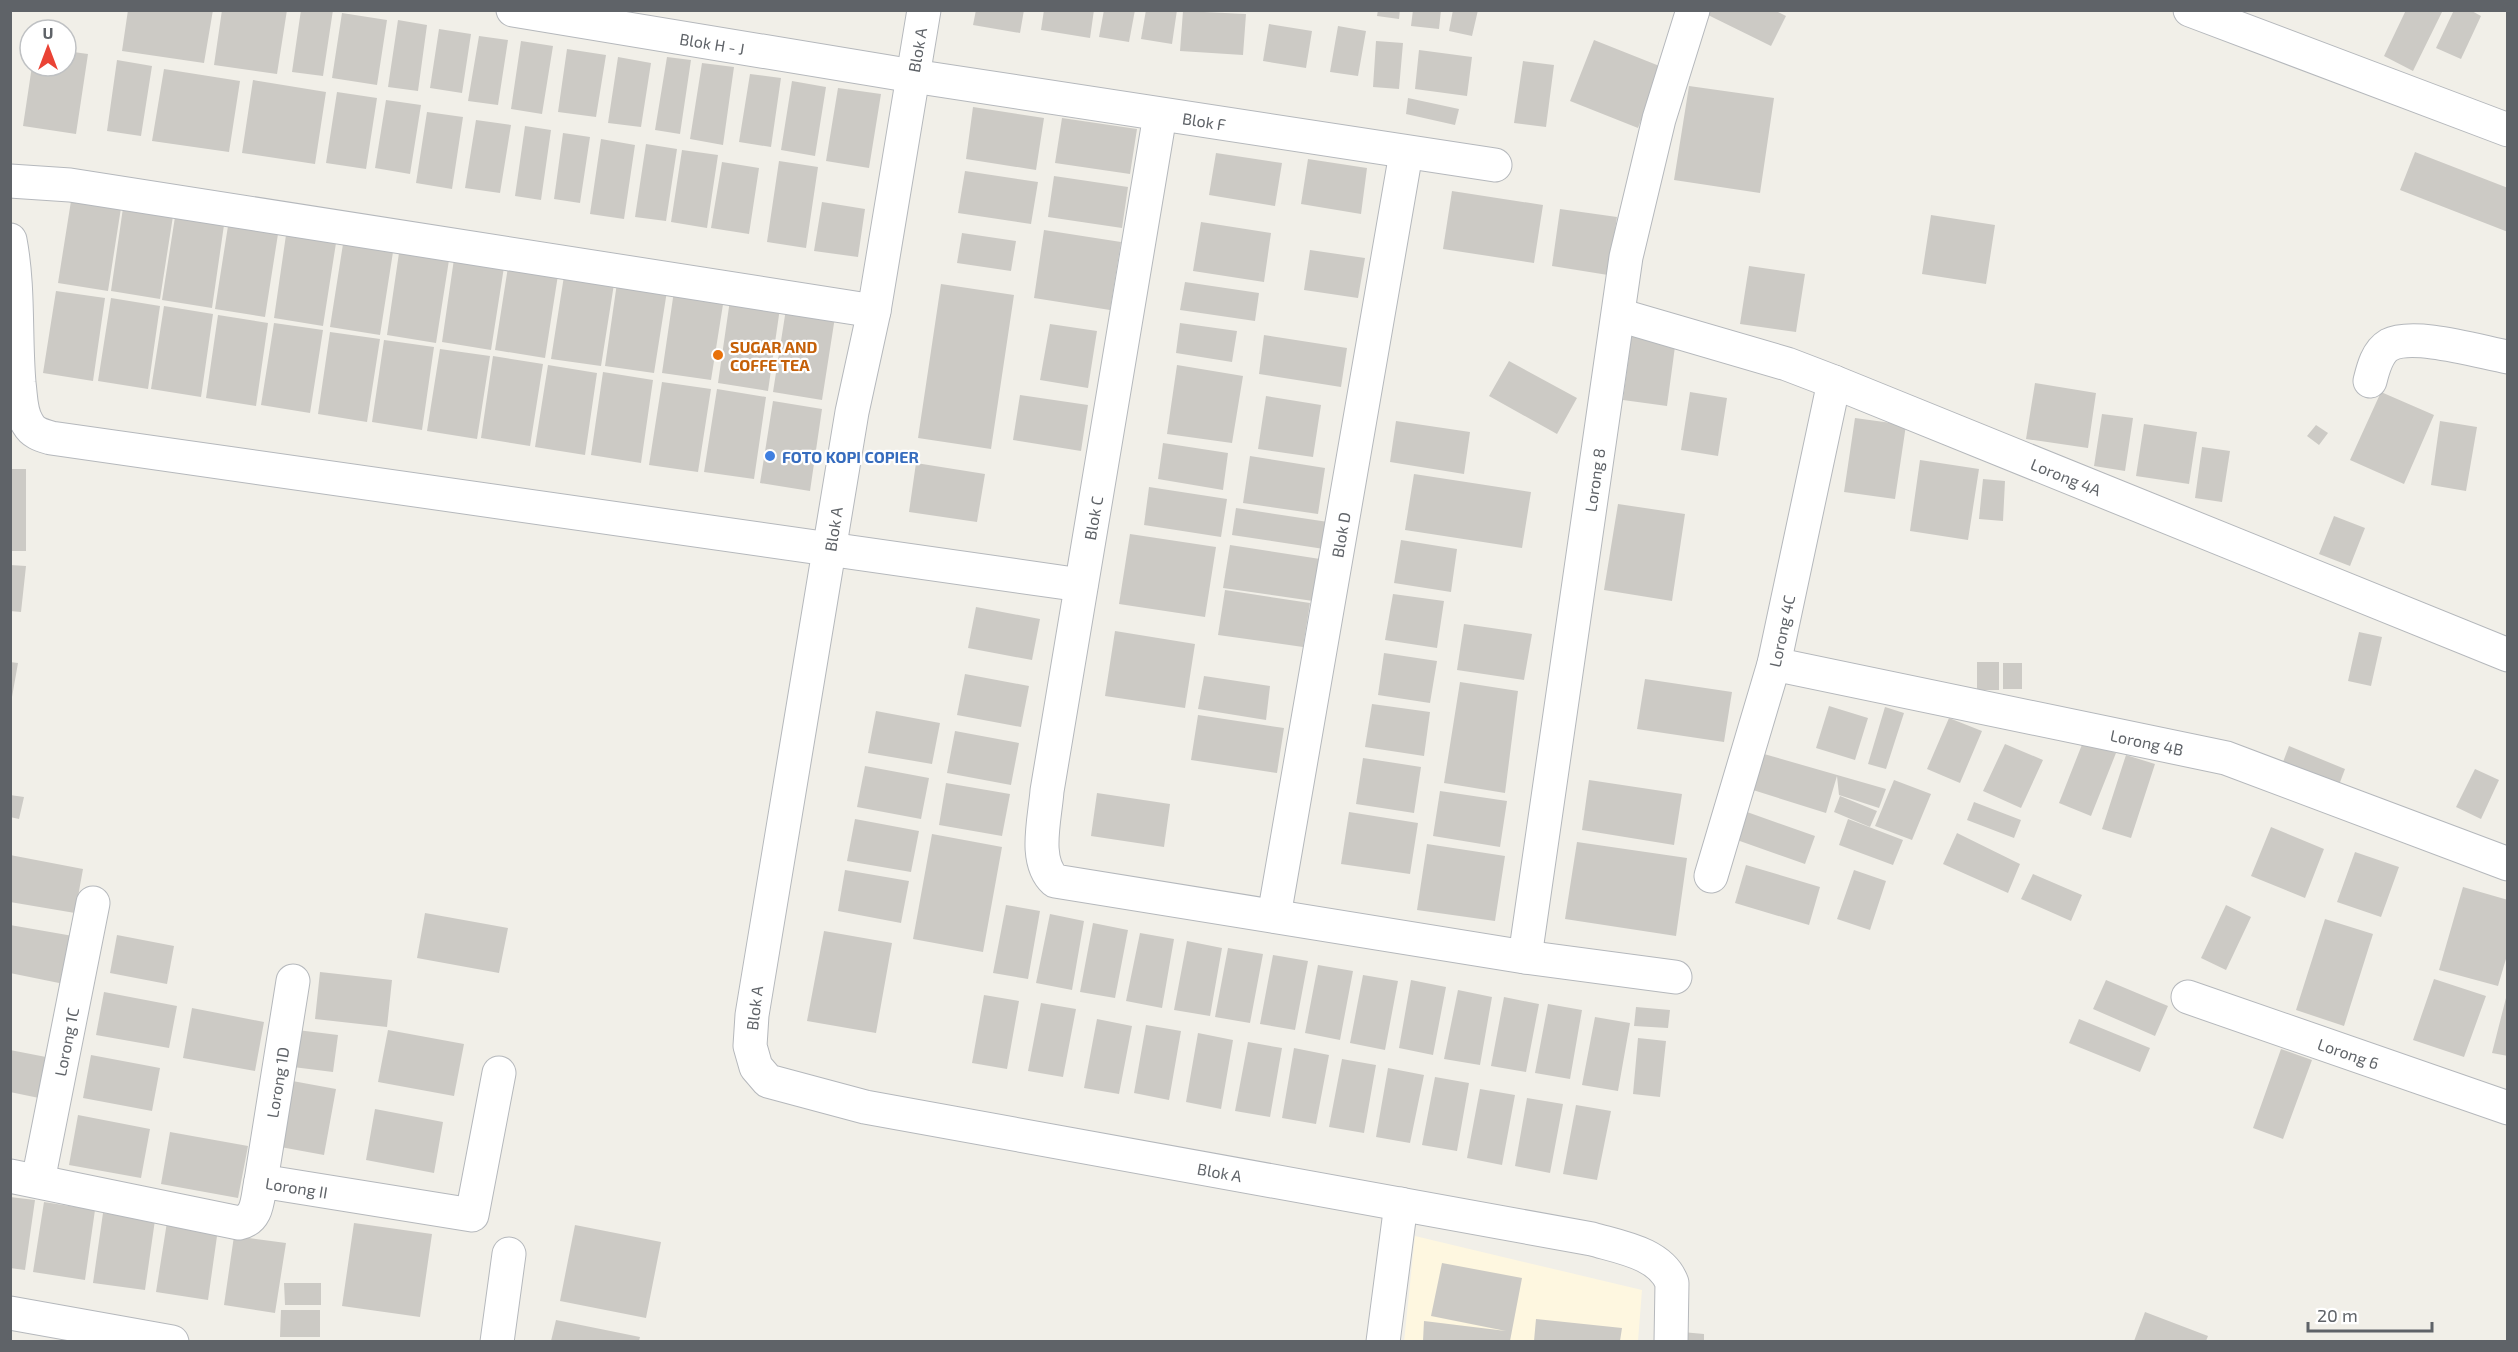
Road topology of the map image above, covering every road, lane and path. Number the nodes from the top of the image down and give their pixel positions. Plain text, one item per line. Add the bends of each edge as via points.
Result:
1 (513, 10) edge
2 (924, 10) edge
3 (1693, 10) edge
4 (2190, 10) edge
5 (913, 76) junction
6 (1160, 115) junction
7 (2508, 130) edge
8 (1406, 153) junction
9 (1495, 165) dead end
10 (10, 181) edge
11 (10, 240) edge
12 (874, 310) junction
13 (1619, 315) junction
14 (2508, 357) edge
15 (2370, 381) dead end
16 (1834, 382) junction
17 (829, 549) junction
18 (1081, 585) junction
19 (2508, 655) edge
20 (1774, 664) junction
21 (2508, 864) edge
22 (1711, 876) dead end
23 (93, 903) dead end
24 (1274, 916) junction
25 (1525, 957) junction
26 (1675, 977) dead end
27 (293, 981) dead end
28 (2188, 997) dead end
29 (499, 1073) dead end
30 (2508, 1108) edge
31 (24, 1178) edge
32 (261, 1181) junction
33 (1401, 1204) junction
34 (509, 1254) dead end
35 (10, 1314) edge
36 (172, 1341) edge
37 (497, 1341) edge
38 (1383, 1341) edge
39 (1671, 1341) edge

1 - 5 street, Blok H - J
2 - 5 street, Blok A
3 - 13 street, Lorong 8 via 1656,131 1626,257
4 - 7 street
5 - 6 street, Blok F
5 - 12 street, Blok A
6 - 8 street, Blok F
6 - 18 street, Blok C
8 - 9 street, Blok F
8 - 24 street, Blok D
10 - 12 street via 70,185
11 - 17 street via 22,411 37,434
12 - 17 street, Blok A
13 - 16 street, Lorong 4A
13 - 25 street, Lorong 8
14 - 15 street via 2424,342 2402,342 2388,346 2376,360
16 - 19 street, Lorong 4A
16 - 20 street, Lorong 4C
17 - 18 street
17 - 33 street, Blok A via 752,1015 750,1046 756,1067 768,1081 865,1107
18 - 24 street, Blok C via 1047,791 1043,859 1046,872 1055,880
20 - 21 street, Lorong 4B via 2226,758
20 - 22 street, Lorong 4C
23 - 31 street, Lorong 1C
24 - 25 street
25 - 26 street
27 - 32 street, Lorong 1D
28 - 30 street, Lorong 6
29 - 32 street, Lorong II via 472,1215
31 - 32 street, Lorong II via 239,1222 254,1214
33 - 38 street
33 - 39 street, Blok A via 1592,1239 1649,1258 1672,1283
34 - 37 street
35 - 36 street

